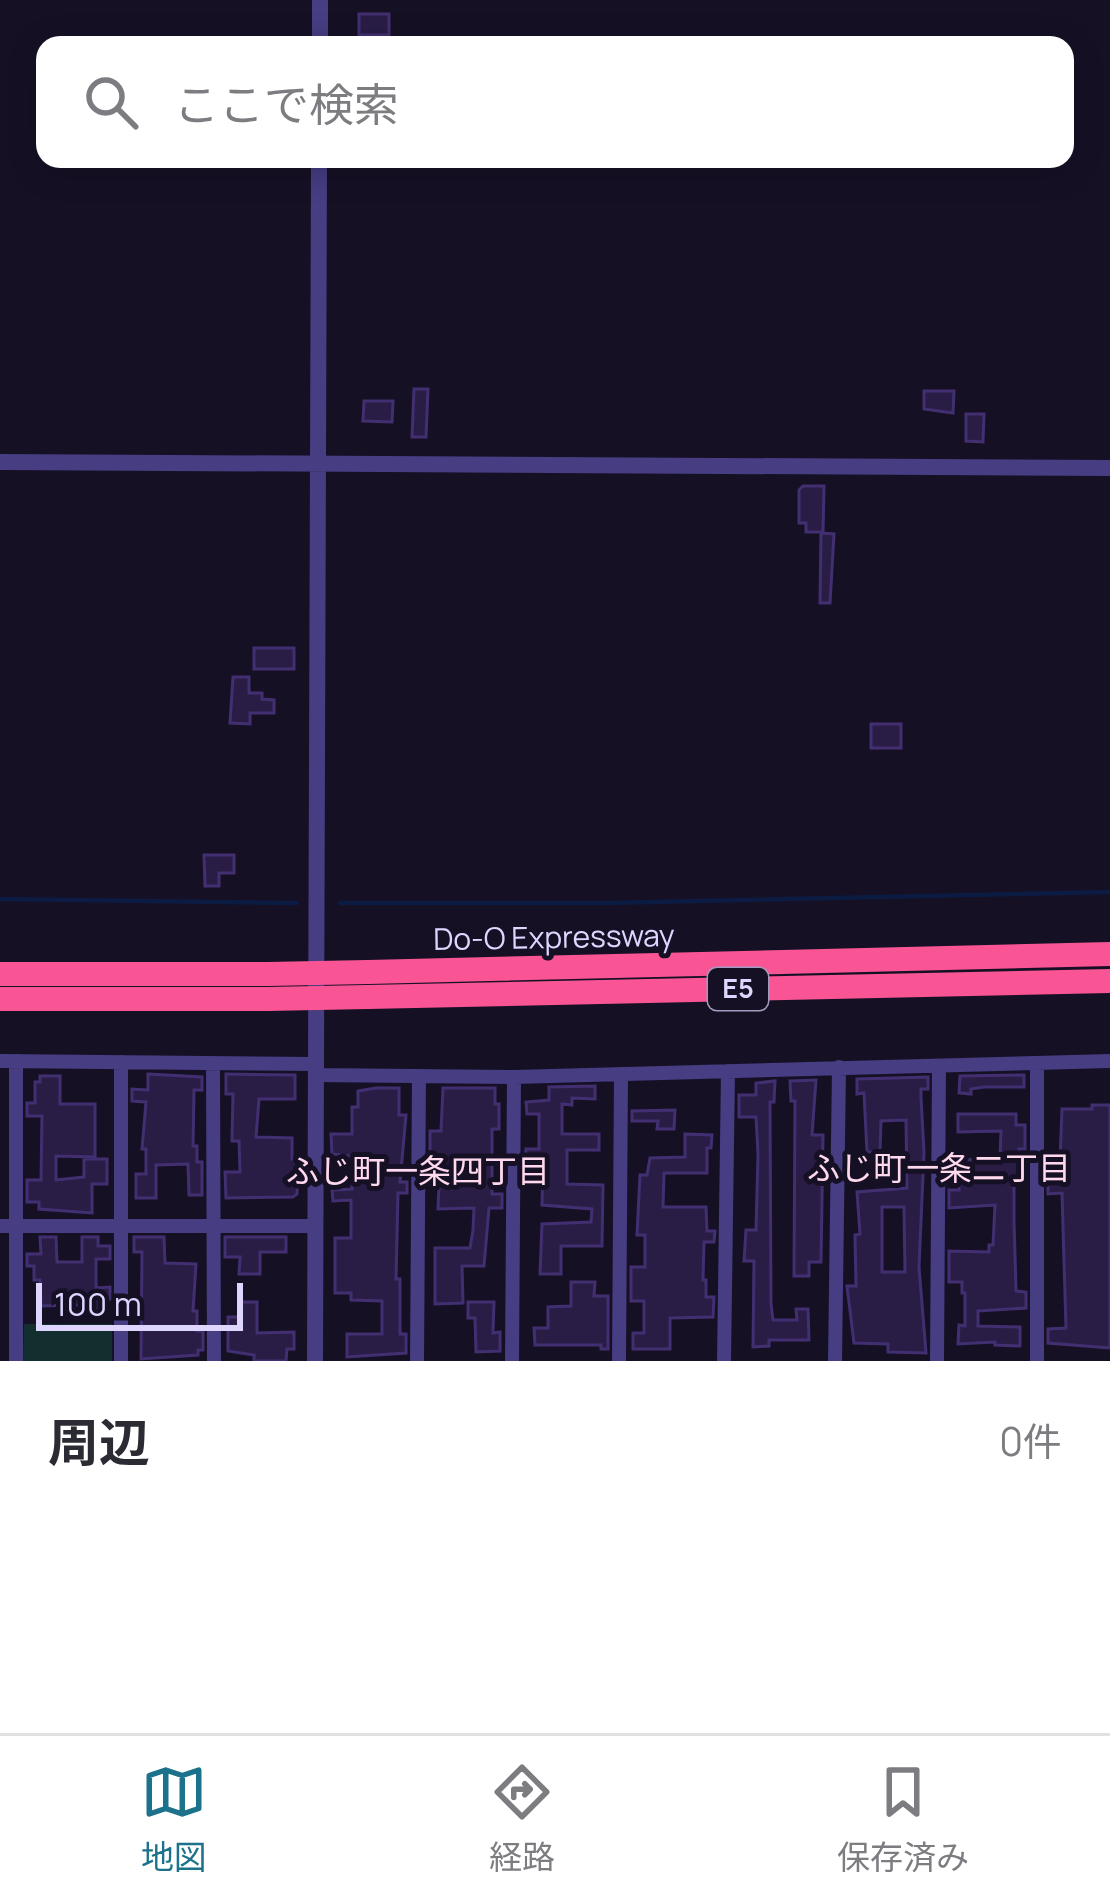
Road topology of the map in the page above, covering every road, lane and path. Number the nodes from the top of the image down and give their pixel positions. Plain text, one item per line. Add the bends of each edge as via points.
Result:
1 (320, 0) edge
2 (320, 36) edge
3 (319, 168) edge
4 (0, 462) edge
5 (317, 463) junction
6 (1110, 468) edge
7 (1110, 954) edge
8 (0, 974) edge
9 (1110, 981) edge
10 (367, 985) junction
11 (267, 986) junction
12 (0, 999) edge
13 (8, 1061) edge
14 (1110, 1061) edge
15 (121, 1063) junction
16 (213, 1063) junction
17 (1037, 1063) junction
18 (939, 1066) junction
19 (838, 1067) junction
20 (316, 1070) junction
21 (728, 1071) junction
22 (621, 1074) junction
23 (419, 1076) junction
24 (514, 1077) junction
25 (121, 1223) junction
26 (214, 1225) junction
27 (8, 1226) edge
28 (316, 1226) junction
29 (16, 1361) edge
30 (121, 1361) edge
31 (214, 1361) edge
32 (316, 1361) edge
33 (417, 1361) edge
34 (512, 1361) edge
35 (619, 1361) edge
36 (724, 1361) edge
37 (835, 1361) edge
38 (937, 1361) edge
39 (1037, 1361) edge

1 - 2 street
3 - 5 street
4 - 5 street
5 - 6 street
5 - 20 street
7 - 10 highway, Do-O Expressway / E5
8 - 11 highway, Do-O Expressway / E5
9 - 10 highway, Do-O Expressway / E5
10 - 11 highway, Do-O Expressway / E5, bridge
11 - 12 highway, Do-O Expressway / E5
13 - 15 street
13 - 27 street
14 - 17 street
15 - 16 street
15 - 25 street
16 - 20 street
16 - 26 street
17 - 18 street
17 - 39 street
18 - 19 street
18 - 38 street
19 - 21 street
19 - 37 street
20 - 23 street
20 - 28 street
21 - 22 street
21 - 36 street
22 - 24 street
22 - 35 street
23 - 24 street
23 - 33 street
24 - 34 street
25 - 26 street
25 - 27 street
25 - 30 street
26 - 28 street
26 - 31 street
27 - 29 street
28 - 32 street

